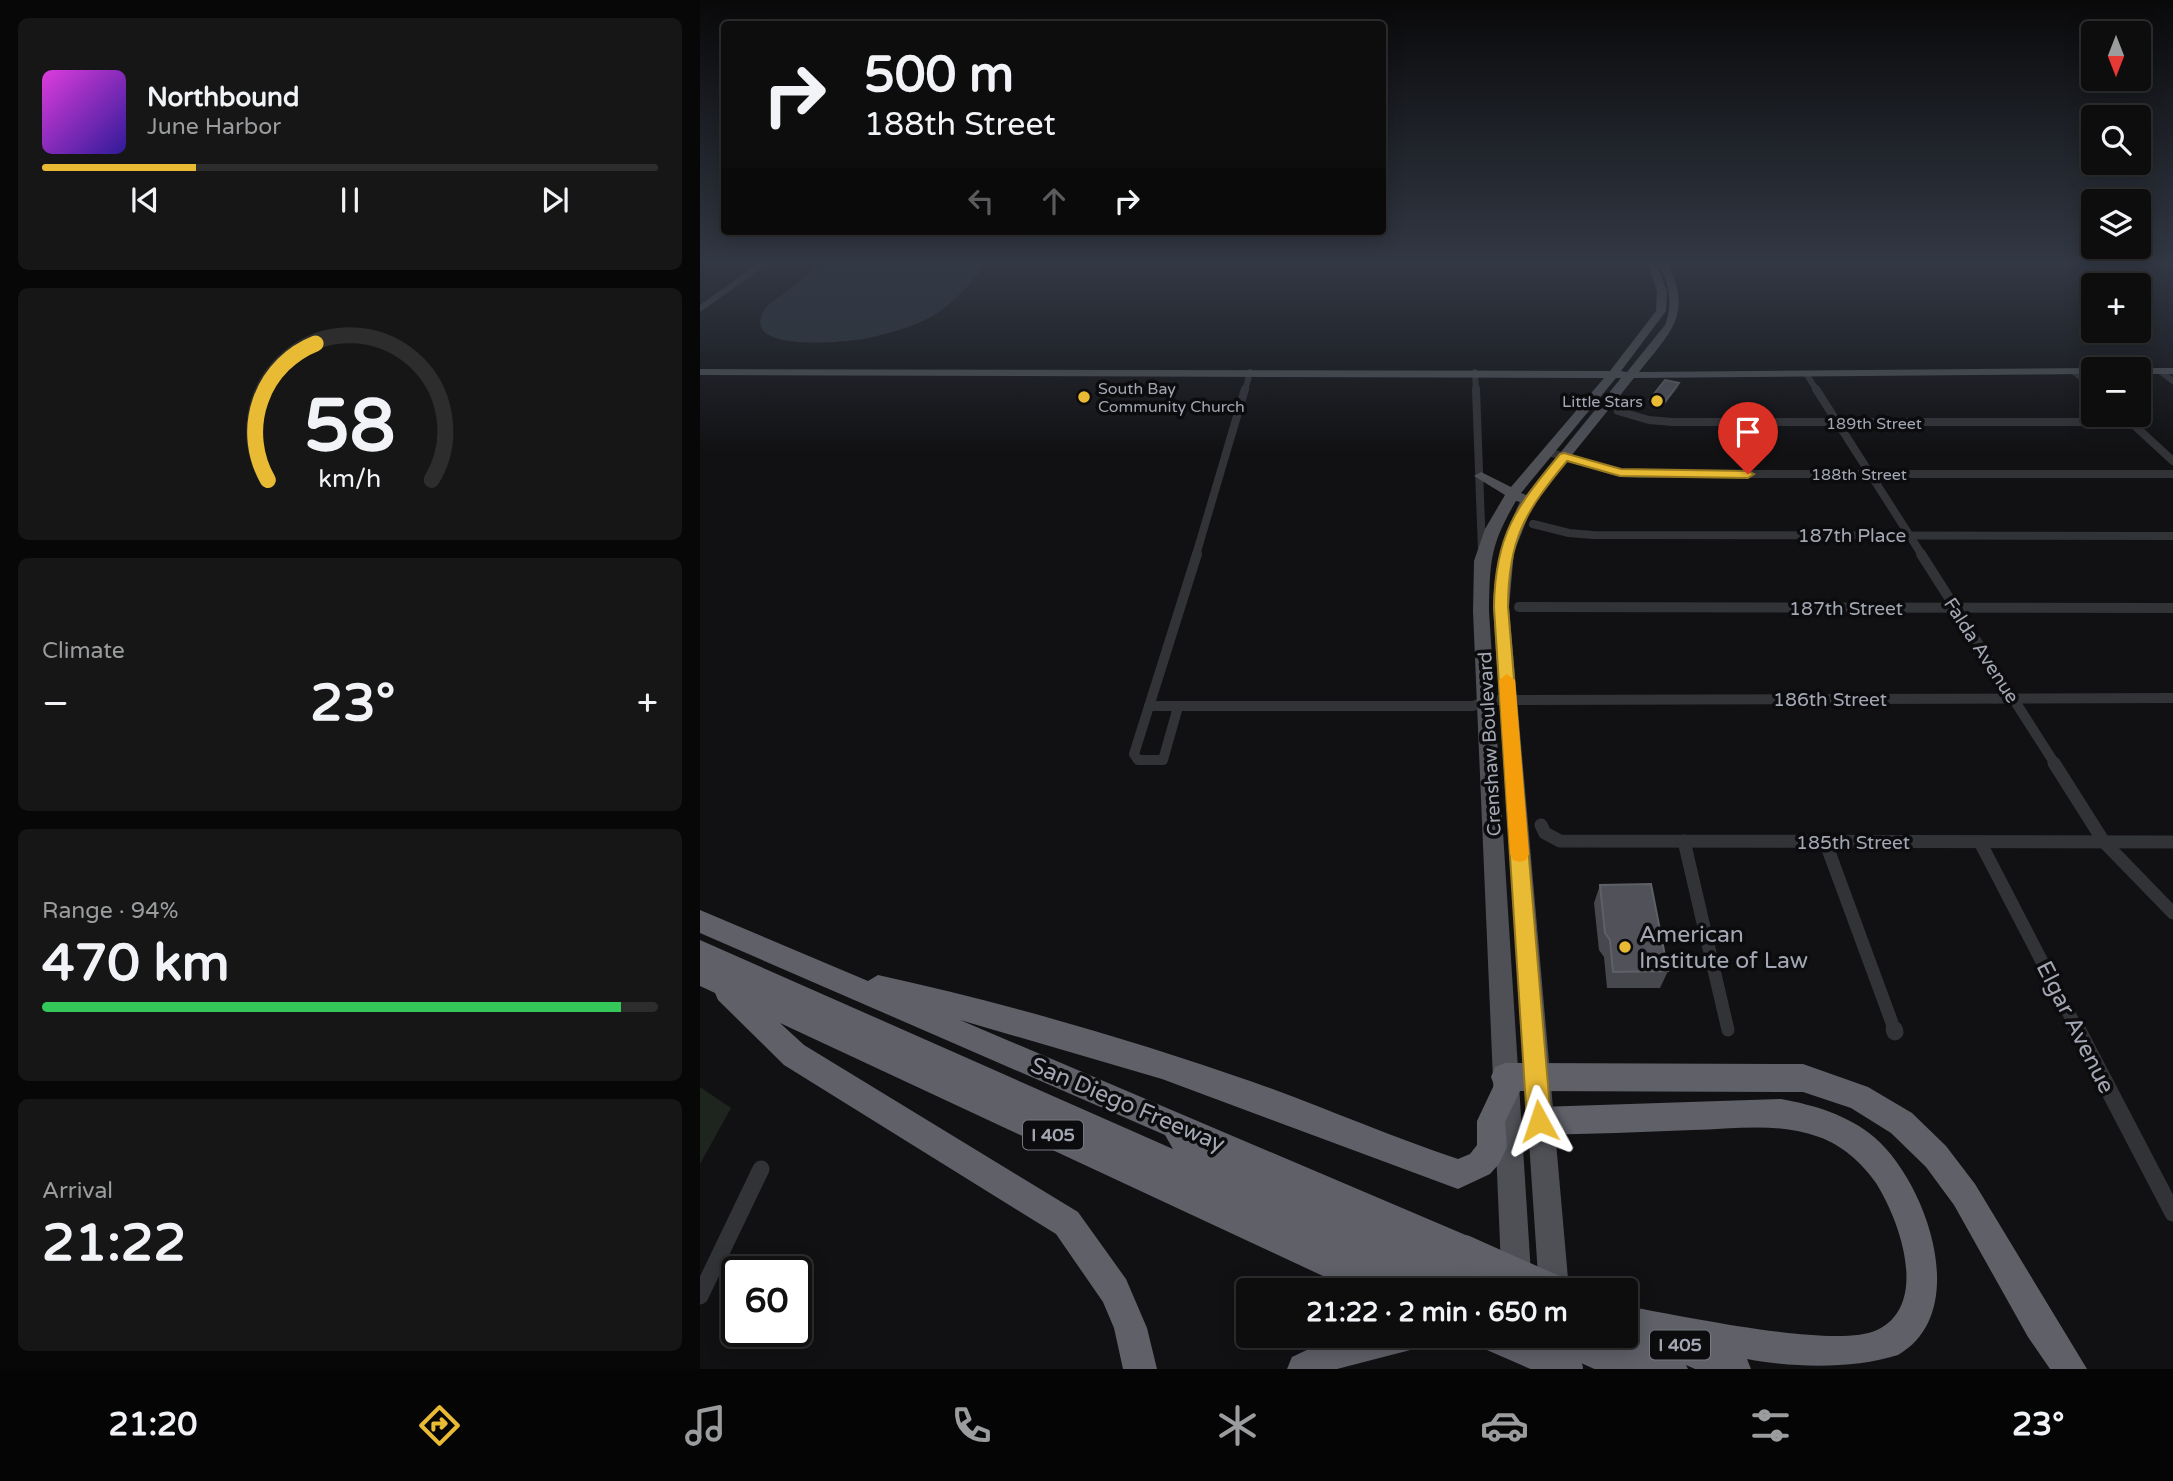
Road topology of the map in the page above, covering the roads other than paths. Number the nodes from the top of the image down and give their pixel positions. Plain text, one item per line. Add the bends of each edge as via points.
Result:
1 (1653, 325) edge
2 (1671, 325) edge
3 (1650, 351) junction
4 (1671, 368) junction
5 (1624, 371) junction
6 (2012, 371) junction
7 (2073, 371) junction
8 (2081, 371) edge
9 (2167, 371) edge
10 (700, 372) edge
11 (1250, 372) junction
12 (1475, 372) junction
13 (1807, 374) junction
14 (2081, 378) edge
15 (2173, 381) edge
16 (1618, 411) dead end
17 (2081, 422) edge
18 (1837, 424) junction
19 (2136, 427) edge
20 (1548, 452) junction
21 (1564, 457) junction
22 (2173, 461) edge
23 (1869, 474) junction
24 (2173, 474) edge
25 (1481, 476) junction
26 (1512, 495) junction
27 (1528, 501) junction
28 (1533, 524) dead end
29 (1908, 535) junction
30 (2173, 537) edge
31 (1482, 561) junction
32 (1520, 607) dead end
33 (2173, 608) edge
34 (1955, 609) junction
35 (2012, 698) junction
36 (2173, 698) edge
37 (1498, 700) junction
38 (1149, 706) junction
39 (1178, 706) junction
40 (1541, 825) dead end
41 (1684, 841) junction
42 (1825, 841) junction
43 (1980, 842) junction
44 (2104, 842) junction
45 (2173, 842) edge
46 (2173, 913) edge
47 (700, 921) edge
48 (700, 952) edge
49 (708, 977) edge
50 (832, 979) junction
51 (1728, 1030) dead end
52 (1895, 1032) dead end
53 (1536, 1077) junction
54 (1506, 1084) junction
55 (1539, 1121) junction
56 (761, 1169) dead end
57 (2173, 1213) edge
58 (1468, 1277) edge
59 (1363, 1278) edge
60 (1516, 1278) edge
61 (1553, 1278) edge
62 (700, 1296) edge
63 (1638, 1344) edge
64 (1638, 1347) edge
65 (1352, 1348) edge
66 (1520, 1348) edge
67 (1520, 1348) edge
68 (1559, 1348) edge
69 (1630, 1348) edge
70 (1140, 1369) edge
71 (1304, 1369) edge
72 (1521, 1369) edge
73 (1562, 1369) edge
74 (1569, 1369) edge
75 (1671, 1369) edge
76 (1734, 1369) edge
77 (2070, 1369) edge

1 - 5 main road, Crenshaw Boulevard
2 - 3 main road, Crenshaw Boulevard
3 - 4 main road via 1653,360
3 - 5 main road, Crenshaw Boulevard
4 - 5 main road
4 - 6 main road
5 - 12 main road
5 - 13 main road
5 - 20 main road, Crenshaw Boulevard
5 - 21 main road, Crenshaw Boulevard
6 - 7 main road
6 - 13 main road
7 - 8 main road
7 - 14 street
9 - 15 street
10 - 11 main road
11 - 12 main road
11 - 38 street
12 - 25 street
13 - 18 street, Falda Avenue
16 - 18 street, 189th Street via 1659,422
17 - 18 street, 189th Street
18 - 23 street, Falda Avenue
19 - 22 street
20 - 21 street, 188th Street
20 - 26 main road, Crenshaw Boulevard
21 - 23 street, 188th Street via 1620,473
21 - 27 main road, Crenshaw Boulevard
23 - 24 street, 188th Street
23 - 29 street, Falda Avenue
25 - 26 main road
25 - 31 street
26 - 27 main road
26 - 31 main road, Crenshaw Boulevard via 1492,529
27 - 37 main road, Crenshaw Boulevard via 1512,533 1501,578
28 - 29 street, 187th Place via 1593,535
29 - 30 street, 187th Place
29 - 34 street, Falda Avenue
31 - 37 main road, Crenshaw Boulevard via 1480,611
32 - 34 street, 187th Street
33 - 34 street, 187th Street
34 - 35 street, Falda Avenue
35 - 36 street, 186th Street
35 - 37 street, 186th Street
35 - 44 street, Falda Avenue
37 - 39 street, 186th Street via 1473,706
37 - 53 main road, Crenshaw Boulevard
37 - 54 main road, Crenshaw Boulevard
38 - 39 street, 186th Street
38 - 39 street via 1134,754 1138,760 1163,760
40 - 41 street, 185th Street via 1545,833 1560,841
41 - 42 street, 185th Street
41 - 51 street
42 - 43 street, 185th Street
42 - 52 street
43 - 44 street, 185th Street
43 - 57 street, Elgar Avenue
44 - 45 street, 185th Street
44 - 46 street, Falda Avenue
47 - 50 highway, San Diego Freeway
48 - 58 highway
49 - 59 highway, I 405
49 - 70 highway via 794,1055 1067,1223 1099,1262 1121,1302
50 - 54 highway via 965,1006 1111,1046 1458,1174 1480,1164 1489,1154 1492,1121
50 - 58 highway, San Diego Freeway via 1174,1124 1195,1160
53 - 54 highway
53 - 55 main road, Crenshaw Boulevard
53 - 77 highway via 1803,1078 1872,1102 1914,1133 1960,1185
54 - 60 main road, Crenshaw Boulevard
55 - 61 main road, Crenshaw Boulevard
55 - 63 highway via 1781,1113 1815,1119 1849,1135 1871,1154 1898,1191 1920,1252 1922,1293 1914,1320 1888,1343 1866,1350 1815,1353
56 - 62 street
64 - 76 highway, I 405
65 - 71 highway
66 - 74 highway, bridge
67 - 72 main road
68 - 73 main road
69 - 75 highway

